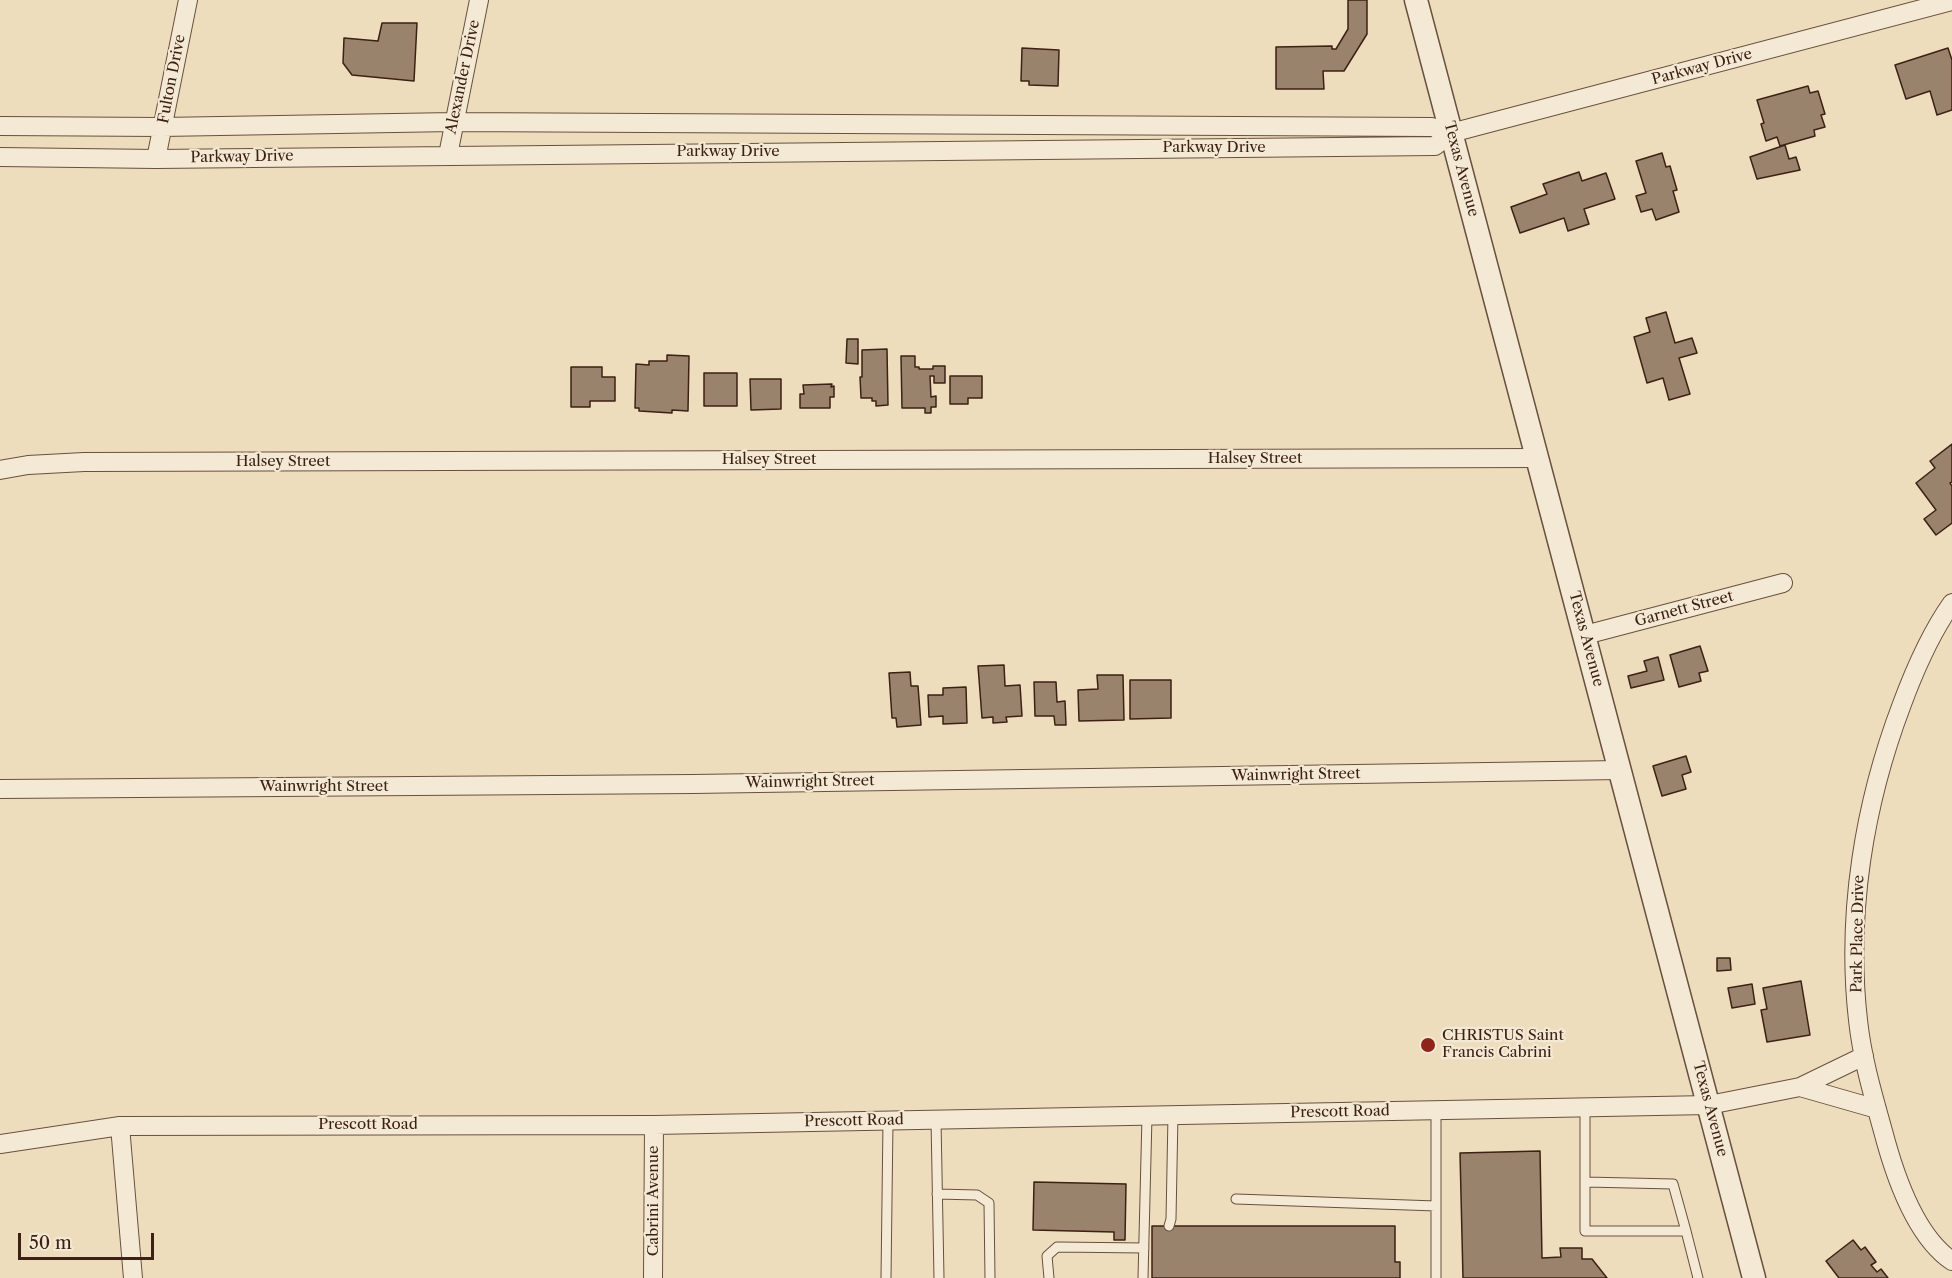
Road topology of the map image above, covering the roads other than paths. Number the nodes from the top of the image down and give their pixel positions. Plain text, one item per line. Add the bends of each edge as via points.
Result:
1 (188, 0) edge
2 (479, 0) edge
3 (1416, 0) edge
4 (1952, 1) edge
5 (453, 122) junction
6 (0, 126) edge
7 (162, 128) junction
8 (1452, 133) junction
9 (448, 154) junction
10 (0, 157) edge
11 (156, 159) junction
12 (1538, 458) junction
13 (0, 470) edge
14 (1783, 583) dead end
15 (1952, 603) edge
16 (1585, 635) junction
17 (1620, 770) junction
18 (0, 789) edge
19 (1864, 1056) junction
20 (1800, 1087) junction
21 (1709, 1105) junction
22 (1585, 1108) junction
23 (1877, 1109) junction
24 (1436, 1110) junction
25 (1173, 1115) junction
26 (1147, 1116) junction
27 (936, 1119) junction
28 (888, 1121) junction
29 (654, 1125) junction
30 (120, 1126) junction
31 (0, 1144) edge
32 (1586, 1182) junction
33 (937, 1194) junction
34 (1236, 1199) dead end
35 (1436, 1206) junction
36 (1172, 1224) dead end
37 (1686, 1231) junction
38 (1144, 1248) junction
39 (1952, 1261) edge
40 (133, 1278) edge
41 (653, 1278) edge
42 (886, 1278) edge
43 (939, 1278) edge
44 (990, 1278) edge
45 (1049, 1278) edge
46 (1143, 1278) edge
47 (1436, 1278) edge
48 (1698, 1278) edge
49 (1754, 1278) edge

1 - 7 street, Fulton Drive
2 - 5 street, Alexander Drive
3 - 8 street, Texas Avenue
4 - 8 street, Parkway Drive
5 - 7 street, Parkway Drive
5 - 8 street, Parkway Drive via 1432,127
5 - 9 street, Alexander Drive
6 - 7 street, Parkway Drive
7 - 11 street, Fulton Drive
8 - 9 street, Parkway Drive via 1435,146
8 - 12 street, Texas Avenue
9 - 11 street, Parkway Drive
10 - 11 street, Parkway Drive
12 - 13 street, Halsey Street via 84,462
12 - 16 street, Texas Avenue
14 - 16 street, Garnett Street
15 - 19 street, Park Place Drive via 1915,670 1887,743 1861,850 1855,978
16 - 17 street, Texas Avenue
17 - 18 street, Wainwright Street via 693,784
17 - 21 street, Texas Avenue
19 - 20 street
19 - 23 street, Park Place Drive
20 - 21 street, Prescott Road
20 - 23 street
21 - 22 street, Prescott Road
21 - 49 street, Texas Avenue
22 - 24 street, Prescott Road
22 - 32 lane
23 - 39 street, Park Place Drive via 1889,1155 1919,1223 1941,1254
24 - 25 street, Prescott Road
24 - 35 lane
25 - 26 street, Prescott Road
25 - 36 lane
26 - 27 street, Prescott Road
26 - 38 lane
27 - 28 street, Prescott Road
27 - 33 lane
28 - 29 street, Prescott Road
28 - 42 lane
29 - 30 street, Prescott Road
29 - 41 street, Cabrini Avenue
30 - 31 street, Prescott Road
30 - 40 street
32 - 37 lane via 1673,1184
32 - 37 lane via 1585,1231
33 - 43 lane
33 - 44 lane via 977,1195 989,1203
34 - 35 lane
35 - 47 lane
37 - 48 lane
38 - 45 lane via 1057,1247 1047,1256
38 - 46 lane

